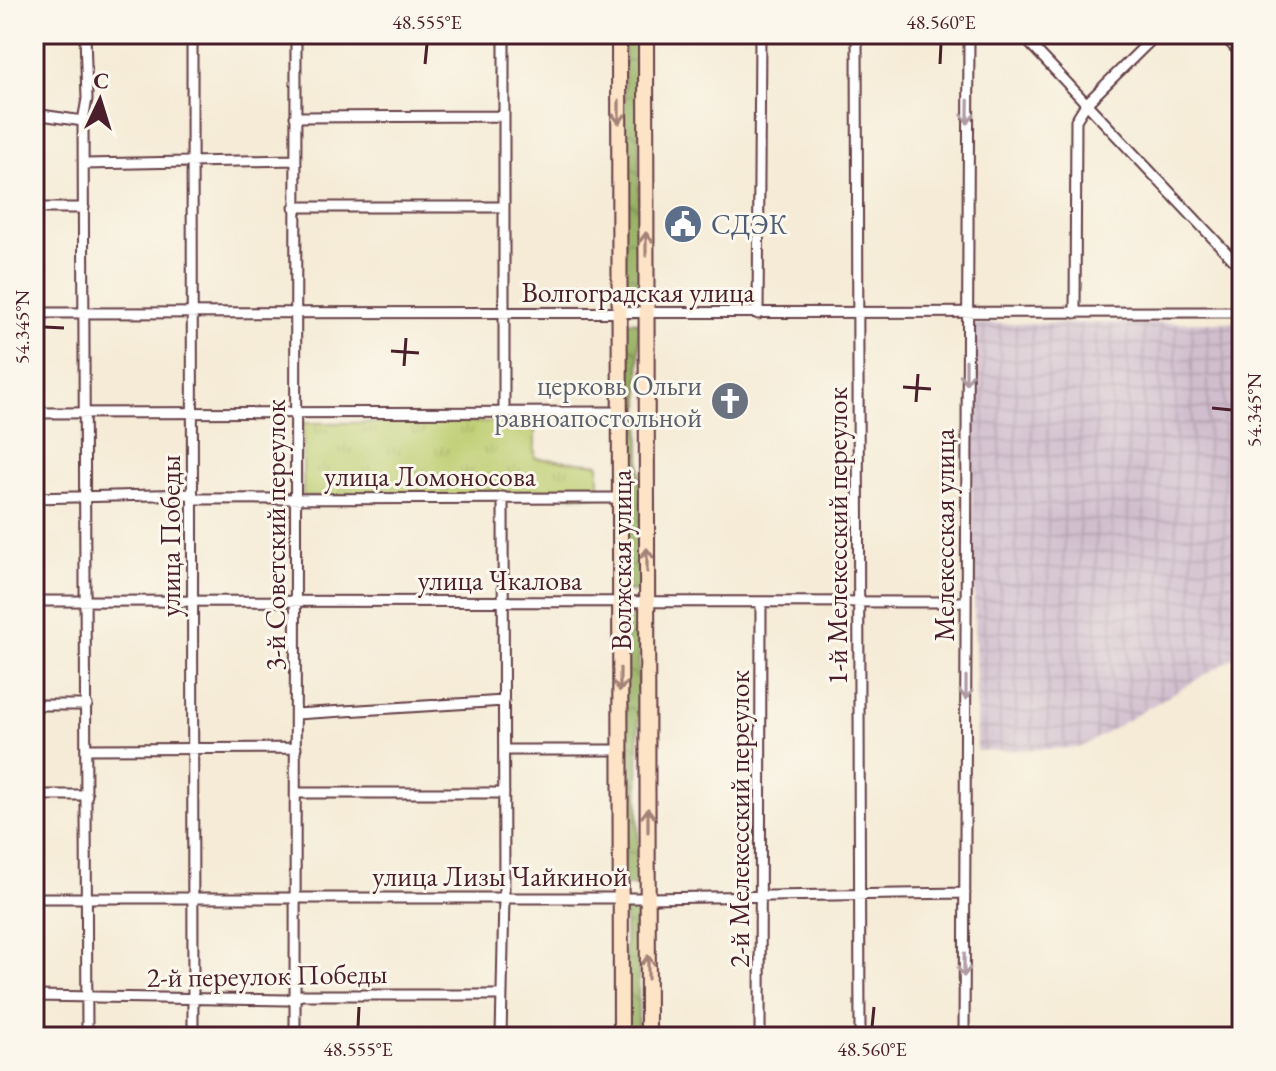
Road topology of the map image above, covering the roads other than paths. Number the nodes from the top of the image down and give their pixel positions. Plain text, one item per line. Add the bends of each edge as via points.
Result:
1 (85, 34) edge
2 (192, 34) edge
3 (296, 34) edge
4 (504, 34) edge
5 (619, 34) edge
6 (646, 34) edge
7 (760, 34) edge
8 (857, 34) edge
9 (969, 34) edge
10 (1021, 34) edge
11 (1157, 34) edge
12 (1222, 34) edge
13 (1242, 55) edge
14 (1086, 104) junction
15 (34, 114) edge
16 (503, 116) junction
17 (295, 117) junction
18 (83, 121) junction
19 (295, 160) junction
20 (192, 163) junction
21 (84, 164) junction
22 (294, 207) junction
23 (503, 207) junction
24 (34, 208) edge
25 (84, 208) junction
26 (1242, 269) edge
27 (1242, 312) edge
28 (34, 313) edge
29 (85, 313) junction
30 (858, 313) junction
31 (966, 313) junction
32 (1075, 313) junction
33 (504, 314) junction
34 (620, 314) junction
35 (647, 314) junction
36 (758, 314) junction
37 (192, 315) junction
38 (297, 315) junction
39 (86, 410) junction
40 (504, 412) junction
41 (620, 412) junction
42 (34, 413) edge
43 (298, 414) junction
44 (190, 415) junction
45 (87, 496) junction
46 (193, 496) junction
47 (503, 497) junction
48 (34, 498) edge
49 (297, 498) junction
50 (620, 498) junction
51 (34, 601) edge
52 (87, 601) junction
53 (193, 601) junction
54 (297, 602) junction
55 (504, 602) junction
56 (620, 602) junction
57 (647, 602) junction
58 (761, 602) junction
59 (859, 602) junction
60 (966, 602) junction
61 (504, 701) junction
62 (34, 705) edge
63 (87, 705) junction
64 (296, 714) junction
65 (193, 748) junction
66 (296, 748) junction
67 (87, 749) junction
68 (504, 750) junction
69 (620, 750) junction
70 (296, 793) junction
71 (504, 793) junction
72 (34, 795) edge
73 (87, 795) junction
74 (965, 893) junction
75 (861, 894) junction
76 (760, 896) junction
77 (34, 898) edge
78 (87, 898) junction
79 (193, 898) junction
80 (296, 898) junction
81 (504, 898) junction
82 (620, 898) junction
83 (649, 898) junction
84 (501, 995) junction
85 (34, 996) edge
86 (294, 997) junction
87 (87, 998) junction
88 (193, 999) junction
89 (87, 1037) edge
90 (193, 1037) edge
91 (295, 1037) edge
92 (501, 1037) edge
93 (621, 1037) edge
94 (648, 1037) edge
95 (760, 1037) edge
96 (860, 1037) edge
97 (964, 1037) edge

1 - 18 street
2 - 20 street, улица Победы
3 - 17 street, 3-й Советский переулок
4 - 16 street
5 -> 34 main road, Волжская улица
35 -> 6 main road, Волжская улица
7 - 36 street
8 - 30 street, 1-й Мелекесский переулок
9 -> 31 street, Мелекесская улица
10 - 14 street
11 - 14 street
12 - 13 street
14 - 26 street
14 - 32 street via 1076,120
15 - 18 street
16 - 17 street
16 - 23 street
17 - 19 street, 3-й Советский переулок
18 - 21 street
19 - 20 street
19 - 22 street, 3-й Советский переулок
20 - 21 street
20 - 37 street, улица Победы
21 - 25 street
22 - 23 street
22 - 38 street, 3-й Советский переулок
23 - 33 street
24 - 25 street
25 - 29 street
27 - 32 street, Волгоградская улица
28 - 29 street, Волгоградская улица
29 - 37 street, Волгоградская улица
29 - 39 street
30 - 31 street, Волгоградская улица
30 - 36 street, Волгоградская улица
30 - 59 street, 1-й Мелекесский переулок
31 - 32 street, Волгоградская улица
31 -> 60 street, Мелекесская улица
33 - 34 street, Волгоградская улица
33 - 38 street, Волгоградская улица
33 - 40 street
34 - 35 street, Волгоградская улица
34 - 41 main road, Волжская улица
35 - 36 street, Волгоградская улица
57 -> 35 main road, Волжская улица
37 - 38 street, Волгоградская улица
37 - 44 street, улица Победы
38 - 43 street, 3-й Советский переулок
39 - 42 street
39 - 44 street
39 - 45 street
40 - 41 street
40 - 43 street
41 - 50 main road, Волжская улица
43 - 44 street
43 - 49 street, 3-й Советский переулок
44 - 46 street, улица Победы
45 - 46 street, улица Ломоносова
45 - 48 street, улица Ломоносова
45 - 52 street
46 - 49 street, улица Ломоносова
46 - 53 street, улица Победы
47 - 49 street, улица Ломоносова
47 - 50 street, улица Ломоносова
47 - 55 street
49 - 54 street, 3-й Советский переулок
50 - 56 main road, Волжская улица
51 - 52 street, улица Чкалова
52 - 53 street, улица Чкалова
52 - 63 street
53 - 54 street, улица Чкалова
53 - 65 street, улица Победы
54 - 55 street, улица Чкалова
54 - 64 street, 3-й Советский переулок
55 - 56 street, улица Чкалова
55 - 61 street
56 - 57 street, улица Чкалова
56 -> 69 main road, Волжская улица
57 - 58 street, улица Чкалова
83 -> 57 main road, Волжская улица
58 - 59 street, улица Чкалова
58 - 76 street, 2-й Мелекесский переулок
59 - 60 street, улица Чкалова
59 - 75 street, 1-й Мелекесский переулок
60 -> 74 street, Мелекесская улица
61 - 64 street
61 - 68 street
62 - 63 street
63 - 67 street
64 - 66 street, 3-й Советский переулок
65 - 66 street
65 - 67 street
65 - 79 street, улица Победы
66 - 70 street, 3-й Советский переулок
67 - 73 street
68 - 69 street
68 - 71 street
69 - 82 main road, Волжская улица
70 - 71 street
70 - 80 street, 3-й Советский переулок
71 - 81 street
72 - 73 street
73 - 78 street
74 - 75 street, улица Лизы Чайкиной
74 -> 97 street, Мелекесская улица
75 - 76 street, улица Лизы Чайкиной
75 - 96 street, 1-й Мелекесский переулок
76 - 83 street, улица Лизы Чайкиной
76 - 95 street, 2-й Мелекесский переулок
77 - 78 street, улица Лизы Чайкиной
78 - 79 street, улица Лизы Чайкиной
78 - 87 street
79 - 80 street, улица Лизы Чайкиной
79 - 88 street, улица Победы
80 - 81 street, улица Лизы Чайкиной
80 - 86 street, 3-й Советский переулок
81 - 82 street, улица Лизы Чайкиной
81 - 84 street
82 - 83 street, улица Лизы Чайкиной
82 - 93 main road, Волжская улица
94 -> 83 main road, Волжская улица
84 - 86 street, 2-й переулок Победы
84 - 92 street
85 - 87 street, 2-й переулок Победы
86 - 88 street, 2-й переулок Победы
86 - 91 street, 3-й Советский переулок
87 - 88 street, 2-й переулок Победы
87 - 89 street
88 - 90 street, улица Победы

